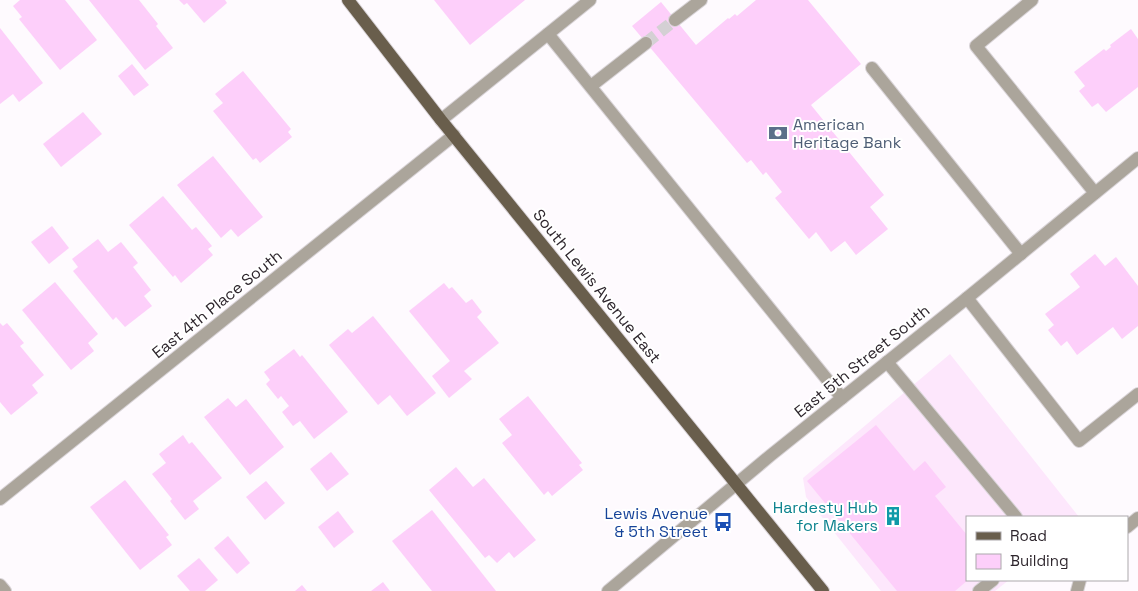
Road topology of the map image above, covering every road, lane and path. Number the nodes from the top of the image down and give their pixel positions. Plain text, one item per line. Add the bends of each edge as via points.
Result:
1 (348, 0) edge
2 (590, 0) edge
3 (701, 0) edge
4 (1032, 0) edge
5 (675, 20) tunnel mouth
6 (548, 34) junction
7 (646, 43) tunnel mouth
8 (872, 68) dead end
9 (590, 86) junction
10 (441, 120) junction
11 (454, 135) junction
12 (1138, 158) edge
13 (1095, 193) junction
14 (1021, 254) junction
15 (967, 298) junction
16 (887, 362) junction
17 (1138, 394) edge
18 (842, 398) junction
19 (736, 484) junction
20 (0, 499) edge
21 (1015, 516) edge
22 (1138, 518) edge
23 (1128, 526) edge
24 (992, 581) edge
25 (0, 585) edge
26 (4, 591) edge
27 (608, 591) edge
28 (823, 591) edge
29 (979, 591) edge

1 - 10 main road, South Lewis Avenue East
2 - 6 street
3 - 5 street
4 - 13 street via 976,46
6 - 9 street
6 - 10 street
7 - 9 street
8 - 14 street
9 - 18 street
10 - 11 main road, South Lewis Avenue East
11 - 19 main road, South Lewis Avenue East
11 - 20 street, East 4th Place South
12 - 13 street, East 5th Street South
13 - 14 street, East 5th Street South
14 - 15 street, East 5th Street South
15 - 16 street, East 5th Street South
15 - 17 street via 1079,441
16 - 18 street, East 5th Street South
16 - 21 street
18 - 19 street, East 5th Street South
19 - 27 street, East 5th Street South
19 - 28 main road, South Lewis Avenue East
22 - 23 street
24 - 29 street
25 - 26 street

